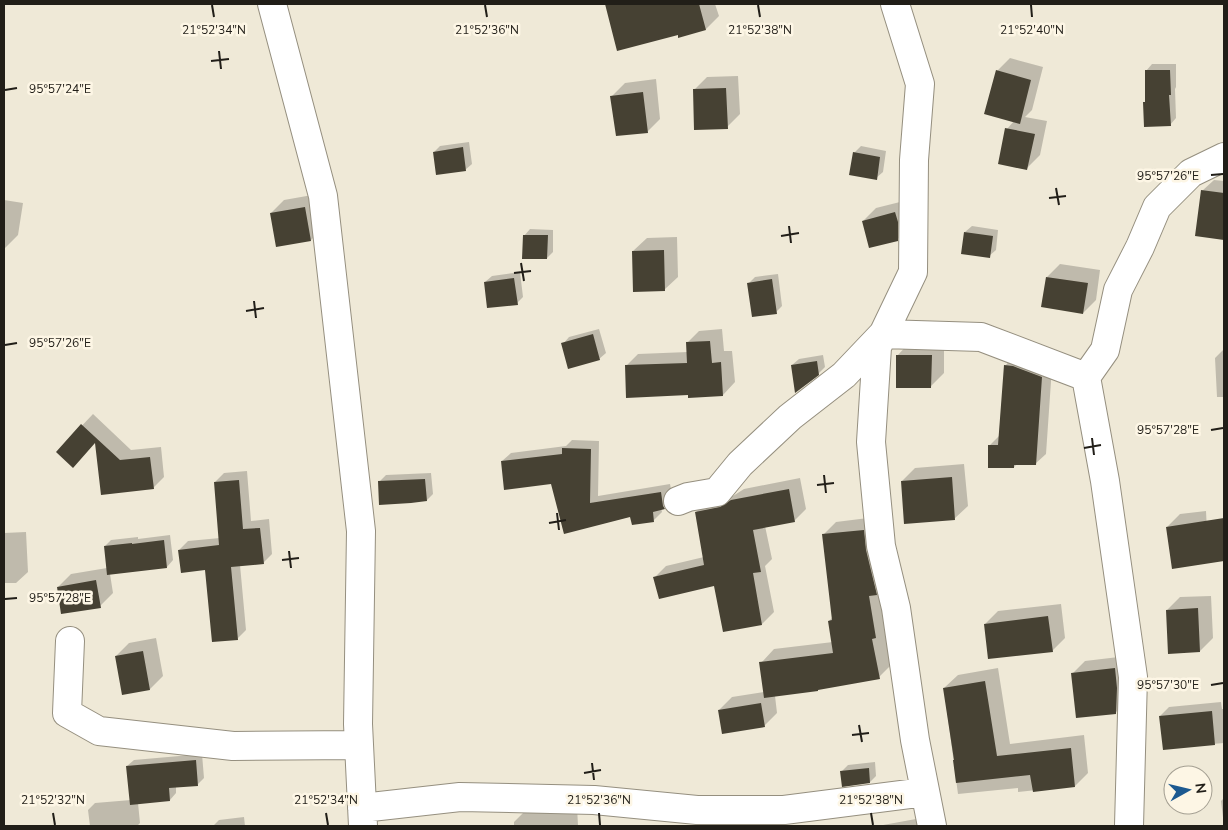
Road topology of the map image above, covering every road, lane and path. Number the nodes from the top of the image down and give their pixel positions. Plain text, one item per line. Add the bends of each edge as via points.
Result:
1 (272, 4) edge
2 (895, 4) edge
3 (1224, 157) edge
4 (883, 334) junction
5 (1086, 378) junction
6 (678, 501) dead end
7 (70, 641) dead end
8 (360, 745) junction
9 (925, 792) junction
10 (363, 817) edge
11 (932, 826) edge
12 (1129, 826) edge

1 - 8 street via 323,196 361,531
2 - 4 street via 920,84 914,160 913,272
3 - 5 street via 1191,173 1157,207 1118,290 1105,350
4 - 5 street via 981,337
4 - 6 street via 844,375 790,417 740,464 717,492
4 - 9 street via 877,347 871,442 881,546 896,608
5 - 12 street via 1105,481 1133,677
7 - 8 street via 67,713 99,731 233,746
8 - 10 street
9 - 10 street via 784,810 697,810 594,800 460,797
9 - 11 street

